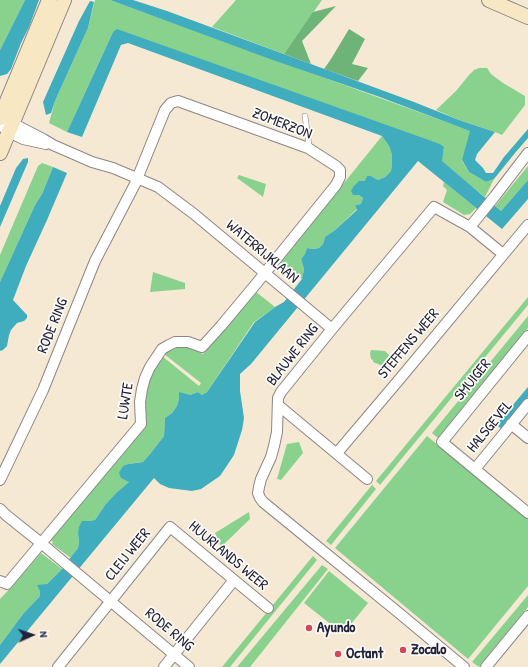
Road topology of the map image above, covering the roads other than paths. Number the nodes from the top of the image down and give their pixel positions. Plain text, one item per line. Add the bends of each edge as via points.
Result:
1 (49, 0) edge
2 (64, 0) edge
3 (488, 0) edge
4 (528, 17) edge
5 (305, 116) dead end
6 (4, 124) edge
7 (308, 148) junction
8 (0, 153) edge
9 (528, 153) edge
10 (136, 181) junction
11 (528, 225) edge
12 (470, 227) junction
13 (504, 254) junction
14 (264, 274) junction
15 (332, 329) junction
16 (528, 336) edge
17 (528, 404) edge
18 (278, 405) junction
19 (511, 424) junction
20 (528, 438) edge
21 (337, 453) junction
22 (475, 469) junction
23 (368, 479) dead end
24 (0, 480) edge
25 (528, 499) edge
26 (0, 509) edge
27 (525, 510) edge
28 (170, 527) joint
29 (41, 543) junction
30 (234, 580) junction
31 (0, 581) edge
32 (110, 601) junction
33 (268, 608) dead end
34 (528, 616) edge
35 (174, 654) junction
36 (58, 667) edge
37 (164, 667) edge
38 (189, 667) edge
39 (464, 667) edge
40 (486, 667) edge

1 - 6 street
2 - 6 street
3 - 4 street
5 - 7 lane
6 - 8 street
6 - 10 street, WATERRIJKLAAN via 23,139 57,147 107,171
7 - 10 street, ZOMERZON via 178,101 170,103 165,110
7 - 14 street, ZOMERZON via 336,166 340,170 340,177
9 - 12 street
10 - 14 street, WATERRIJKLAAN via 173,198
10 - 24 street, RODE RING via 95,261 43,390
11 - 13 street, STEFFENS WEER
12 - 13 street
12 - 15 street, BLAUWE RING via 434,206
13 - 21 street, STEFFENS WEER
14 - 15 street, WATERRIJKLAAN
14 - 29 street, LUWTE via 202,347 188,342 175,342 162,349 145,378 140,402 141,424
15 - 18 street, BLAUWE RING via 281,392
16 - 22 street, SMUIGER via 442,442
17 - 19 street, HALSGEVEL
18 - 21 street
18 - 39 street, BLAUWE RING via 277,432 261,479 258,493 260,498
19 - 20 street
19 - 22 street, HALSGEVEL
21 - 23 street
22 - 27 street
25 - 27 street
26 - 29 street, RODE RING
28 - 30 street, HUURLANDS WEER
28 - 32 street, CLEIJ WEER
29 - 31 street via 7,584
29 - 32 street, RODE RING
30 - 33 street, HUURLANDS WEER
30 - 35 street
32 - 35 street, RODE RING
32 - 36 street, CLEIJ WEER
34 - 40 street
35 - 37 street
35 - 38 street, RODE RING

